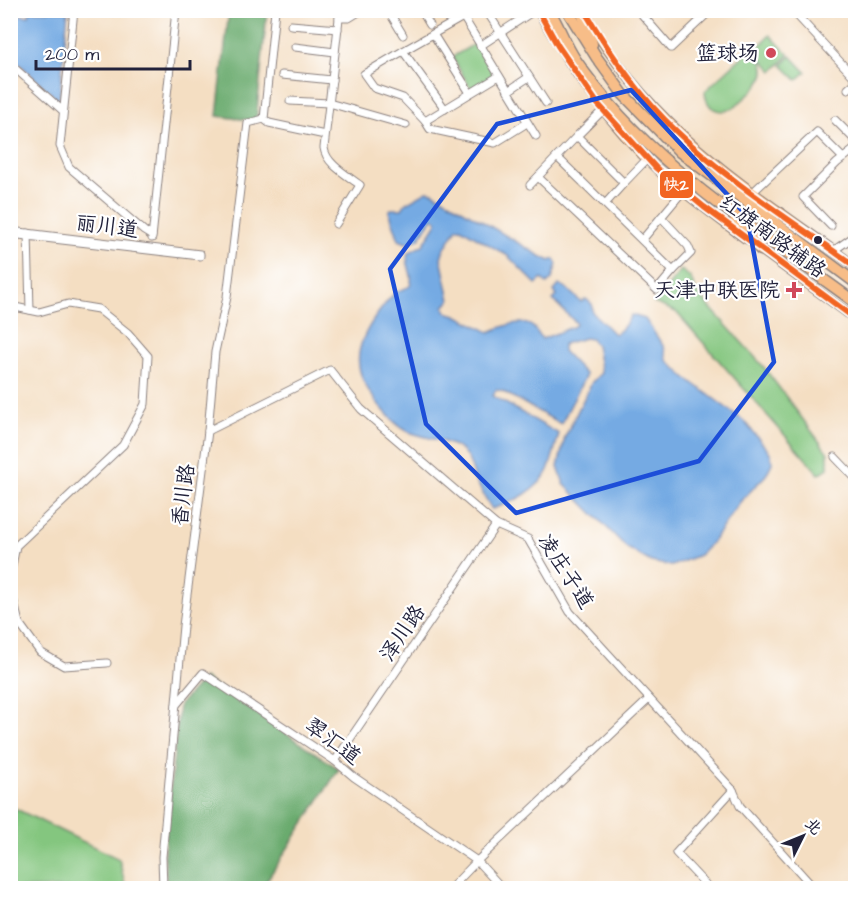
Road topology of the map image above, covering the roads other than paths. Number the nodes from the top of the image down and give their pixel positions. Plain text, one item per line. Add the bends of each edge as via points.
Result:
1 (74, 10) edge
2 (176, 10) edge
3 (276, 10) edge
4 (362, 10) edge
5 (388, 10) edge
6 (421, 10) edge
7 (486, 10) edge
8 (537, 10) edge
9 (549, 10) edge
10 (567, 10) edge
11 (582, 10) edge
12 (638, 10) edge
13 (711, 10) edge
14 (792, 10) edge
15 (457, 13) edge
16 (339, 14) edge
17 (291, 25) dead end
18 (430, 25) dead end
19 (338, 29) junction
20 (499, 33) junction
21 (433, 34) junction
22 (403, 35) dead end
23 (480, 45) junction
24 (295, 47) dead end
25 (403, 51) junction
26 (335, 52) junction
27 (597, 58) junction
28 (10, 64) edge
29 (282, 75) dead end
30 (498, 76) junction
31 (529, 77) junction
32 (332, 80) junction
33 (855, 80) edge
34 (848, 89) dead end
35 (508, 92) junction
36 (470, 93) junction
37 (290, 101) dead end
38 (329, 103) junction
39 (546, 103) dead end
40 (445, 109) junction
41 (603, 110) junction
42 (63, 111) junction
43 (264, 119) junction
44 (835, 120) dead end
45 (425, 121) junction
46 (528, 123) junction
47 (406, 125) dead end
48 (325, 135) junction
49 (536, 136) dead end
50 (577, 136) junction
51 (855, 141) edge
52 (855, 148) edge
53 (557, 157) junction
54 (843, 158) junction
55 (647, 159) junction
56 (538, 177) junction
57 (624, 183) junction
58 (530, 185) dead end
59 (729, 189) junction
60 (683, 191) junction
61 (752, 193) junction
62 (717, 202) junction
63 (604, 204) junction
64 (780, 213) junction
65 (662, 217) junction
66 (336, 224) dead end
67 (831, 226) dead end
68 (10, 232) edge
69 (28, 234) junction
70 (855, 235) edge
71 (152, 236) junction
72 (642, 240) junction
73 (150, 249) junction
74 (761, 250) junction
75 (833, 251) junction
76 (200, 255) dead end
77 (855, 267) edge
78 (673, 271) junction
79 (855, 283) edge
80 (855, 303) edge
81 (10, 306) edge
82 (30, 310) junction
83 (855, 319) edge
84 (208, 431) junction
85 (835, 457) dead end
86 (855, 479) edge
87 (496, 525) junction
88 (10, 575) edge
89 (10, 586) edge
90 (107, 663) dead end
91 (649, 699) junction
92 (176, 705) junction
93 (335, 761) junction
94 (733, 790) junction
95 (477, 861) junction
96 (164, 888) edge
97 (451, 888) edge
98 (502, 888) edge
99 (709, 888) edge
100 (814, 888) edge

1 - 42 street
2 - 71 street
3 - 43 street
4 - 16 street via 349,18
5 - 22 street
6 - 18 street
7 - 20 street
8 - 20 street
8 - 41 main road, 红旗南路辅路
9 - 62 highway via 575,58 612,106 644,142
10 - 27 highway
11 - 27 highway
11 - 61 main road, 红旗南路辅路 via 617,65 650,104 713,164
12 - 13 street via 671,48
14 - 33 street
15 - 21 street
15 - 23 street
16 - 19 street
17 - 19 street
19 - 26 street
20 - 23 street
20 - 31 street
21 - 25 street
21 - 36 street
23 - 30 street
24 - 26 street
25 - 40 street
25 - 45 street via 364,75 374,88 403,98
26 - 32 street
27 - 59 highway via 623,94 680,152
28 - 42 street
29 - 32 street
30 - 35 street
30 - 36 street
31 - 35 street
31 - 39 street
32 - 38 street
33 - 34 street
35 - 46 street
36 - 40 street
37 - 38 street
38 - 47 street
38 - 48 street
40 - 45 street
41 - 50 street
41 - 55 main road, 红旗南路辅路
42 - 71 street via 60,146 69,166
43 - 48 street
43 - 84 street, 香川路 via 248,123 228,297 215,352
44 - 51 street
45 - 46 street via 430,129 495,142
46 - 49 street
48 - 66 street via 325,156 360,185
50 - 53 street
50 - 57 street
52 - 54 street
53 - 56 street
53 - 63 street
54 - 61 street via 817,132
54 - 67 street via 803,197
55 - 57 street
55 - 60 main road, 红旗南路辅路
56 - 58 street
56 - 78 street via 657,290
57 - 63 street
59 - 64 highway
59 - 79 highway
60 - 65 street
60 - 74 main road, 红旗南路辅路
61 - 64 main road, 红旗南路辅路
62 - 74 highway
62 - 80 highway
63 - 72 street
64 - 75 main road, 红旗南路辅路
65 - 72 street
65 - 78 street via 691,253
68 - 69 street, 丽川道
69 - 73 street, 丽川道
69 - 82 street
70 - 75 street
71 - 73 street
72 - 78 street
73 - 76 street, 丽川道
74 - 83 main road, 红旗南路辅路
75 - 77 main road, 红旗南路辅路
81 - 82 street
82 - 88 street via 39,312 68,304 98,309 128,333 148,356 145,404 123,444 16,546
84 - 87 street, 凌庄子道 via 330,370 361,410
84 - 92 street, 香川路
85 - 86 street
87 - 91 street, 凌庄子道 via 528,539 570,612
87 - 93 street, 泽川路
89 - 90 street via 19,623 40,652 64,666
91 - 94 street, 凌庄子道
91 - 95 street
92 - 93 street, 翠汇道 via 203,673
92 - 96 street, 香川路 via 162,857
93 - 95 street, 翠汇道
94 - 99 street via 676,853
94 - 100 street, 凌庄子道 via 740,806
95 - 97 street
95 - 98 street, 翠汇道

